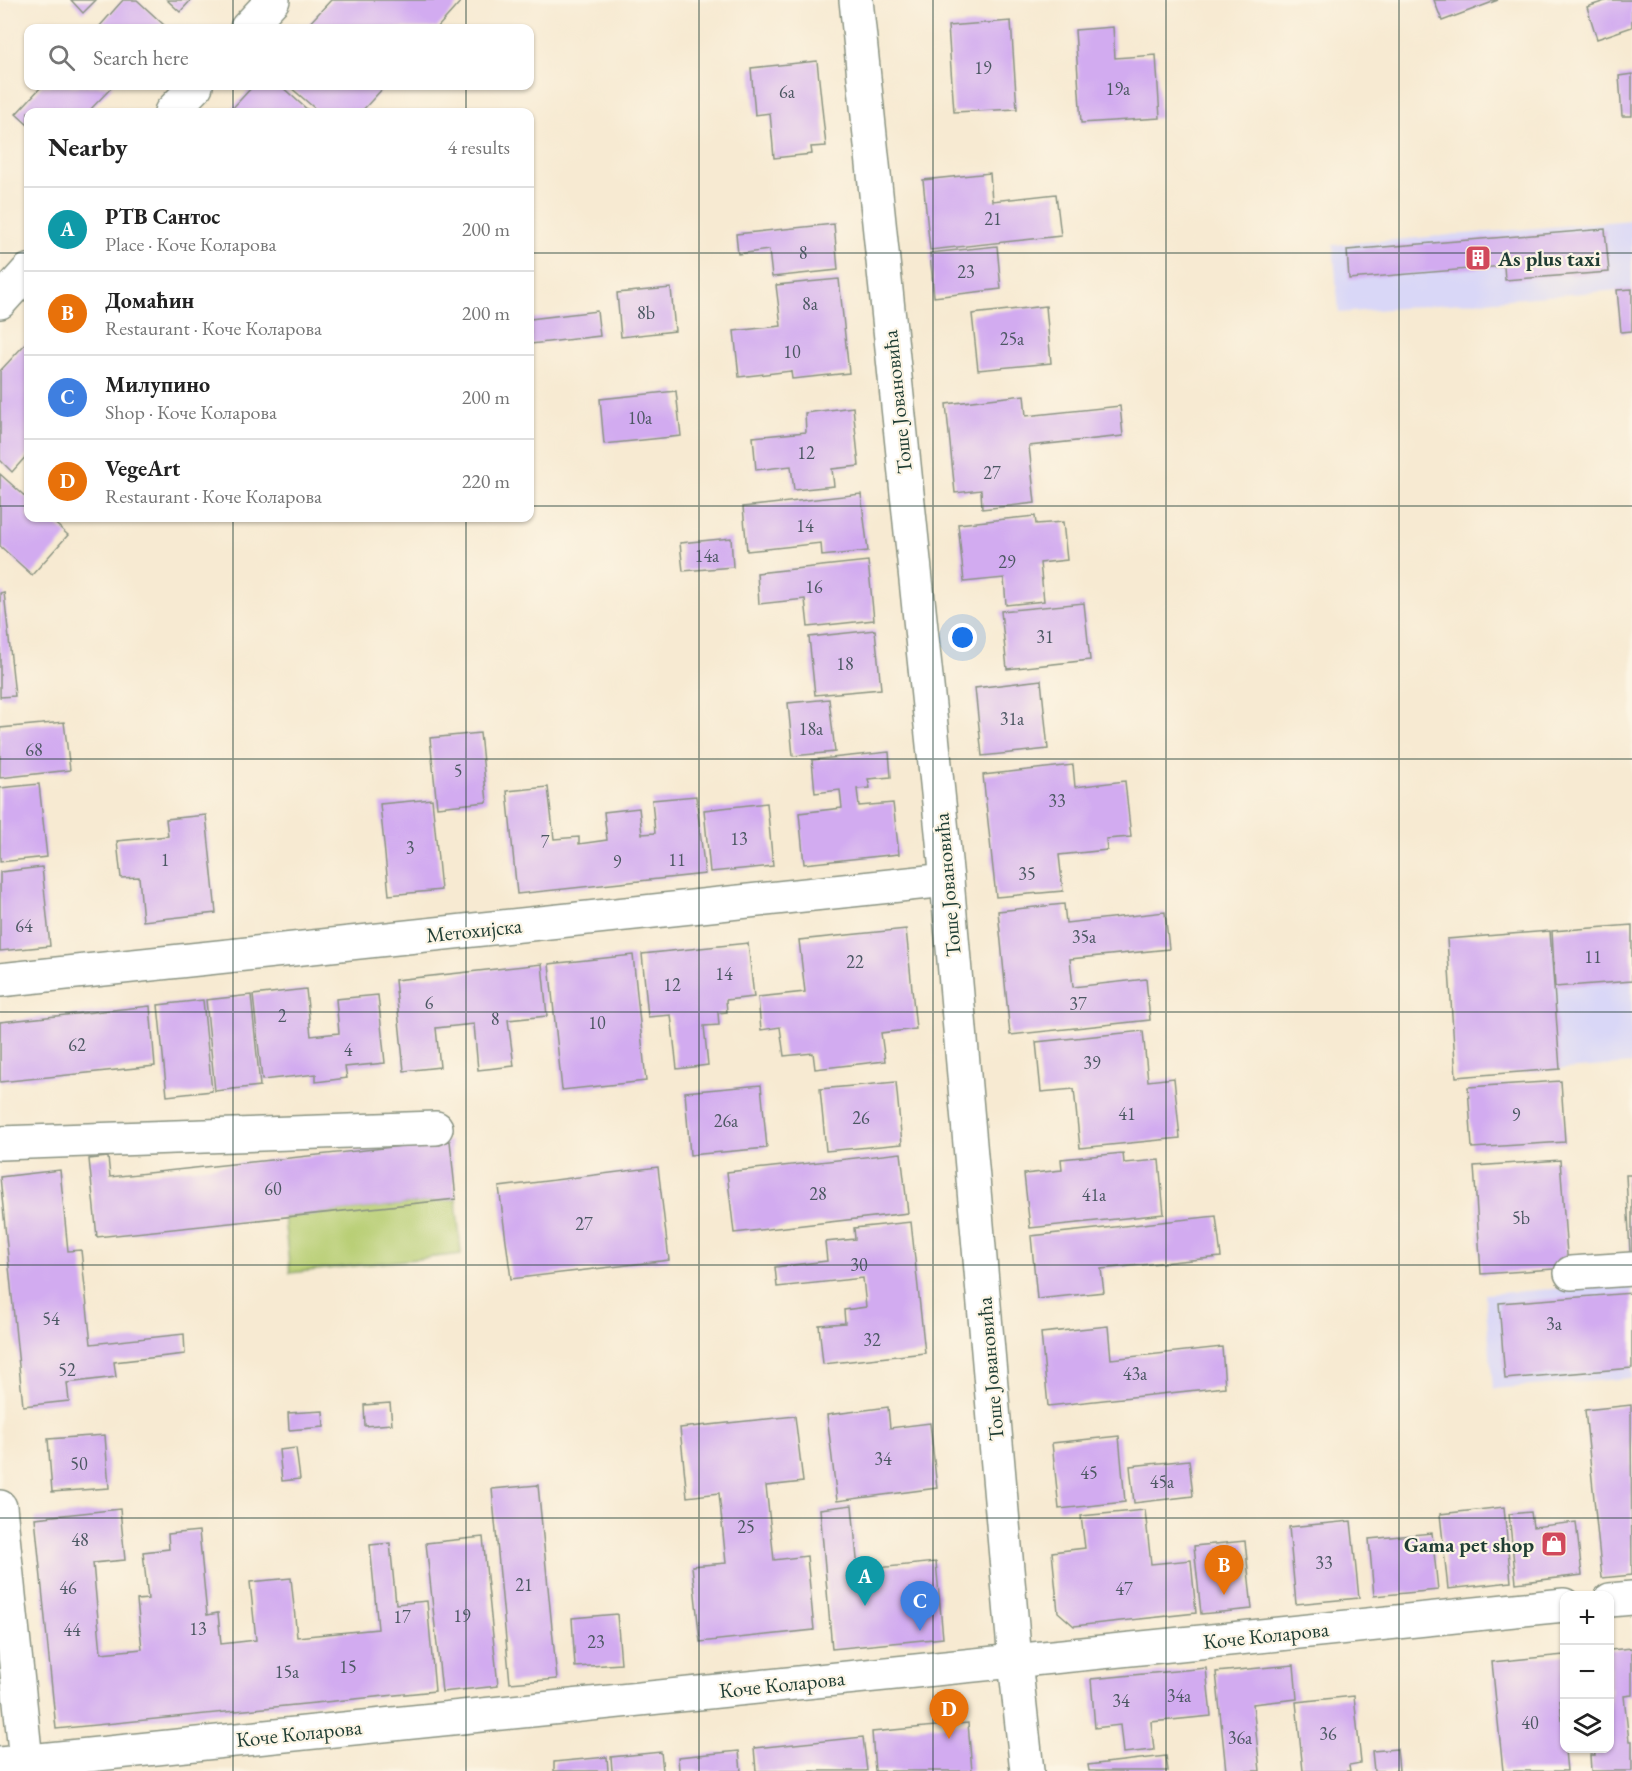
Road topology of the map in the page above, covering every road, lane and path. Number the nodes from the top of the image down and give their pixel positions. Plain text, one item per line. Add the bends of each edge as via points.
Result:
1 (273, 0) edge
2 (856, 0) edge
3 (251, 24) edge
4 (192, 90) edge
5 (175, 108) edge
6 (24, 275) edge
7 (0, 302) edge
8 (947, 880) junction
9 (0, 980) edge
10 (436, 1128) dead end
11 (0, 1143) edge
12 (1632, 1269) edge
13 (1571, 1274) dead end
14 (0, 1507) edge
15 (1632, 1598) edge
16 (1614, 1600) edge
17 (1560, 1605) edge
18 (1015, 1661) junction
19 (18, 1765) edge
20 (1028, 1771) edge

1 - 3 street
2 - 8 street, Тоше Јовановића
4 - 5 street
6 - 7 street
8 - 9 street, Метохијска
8 - 18 street, Тоше Јовановића
10 - 11 street
12 - 13 street
14 - 19 street
15 - 16 street
17 - 18 street, Коче Коларова
18 - 19 street, Коче Коларова
18 - 20 street, Тоше Јовановића

